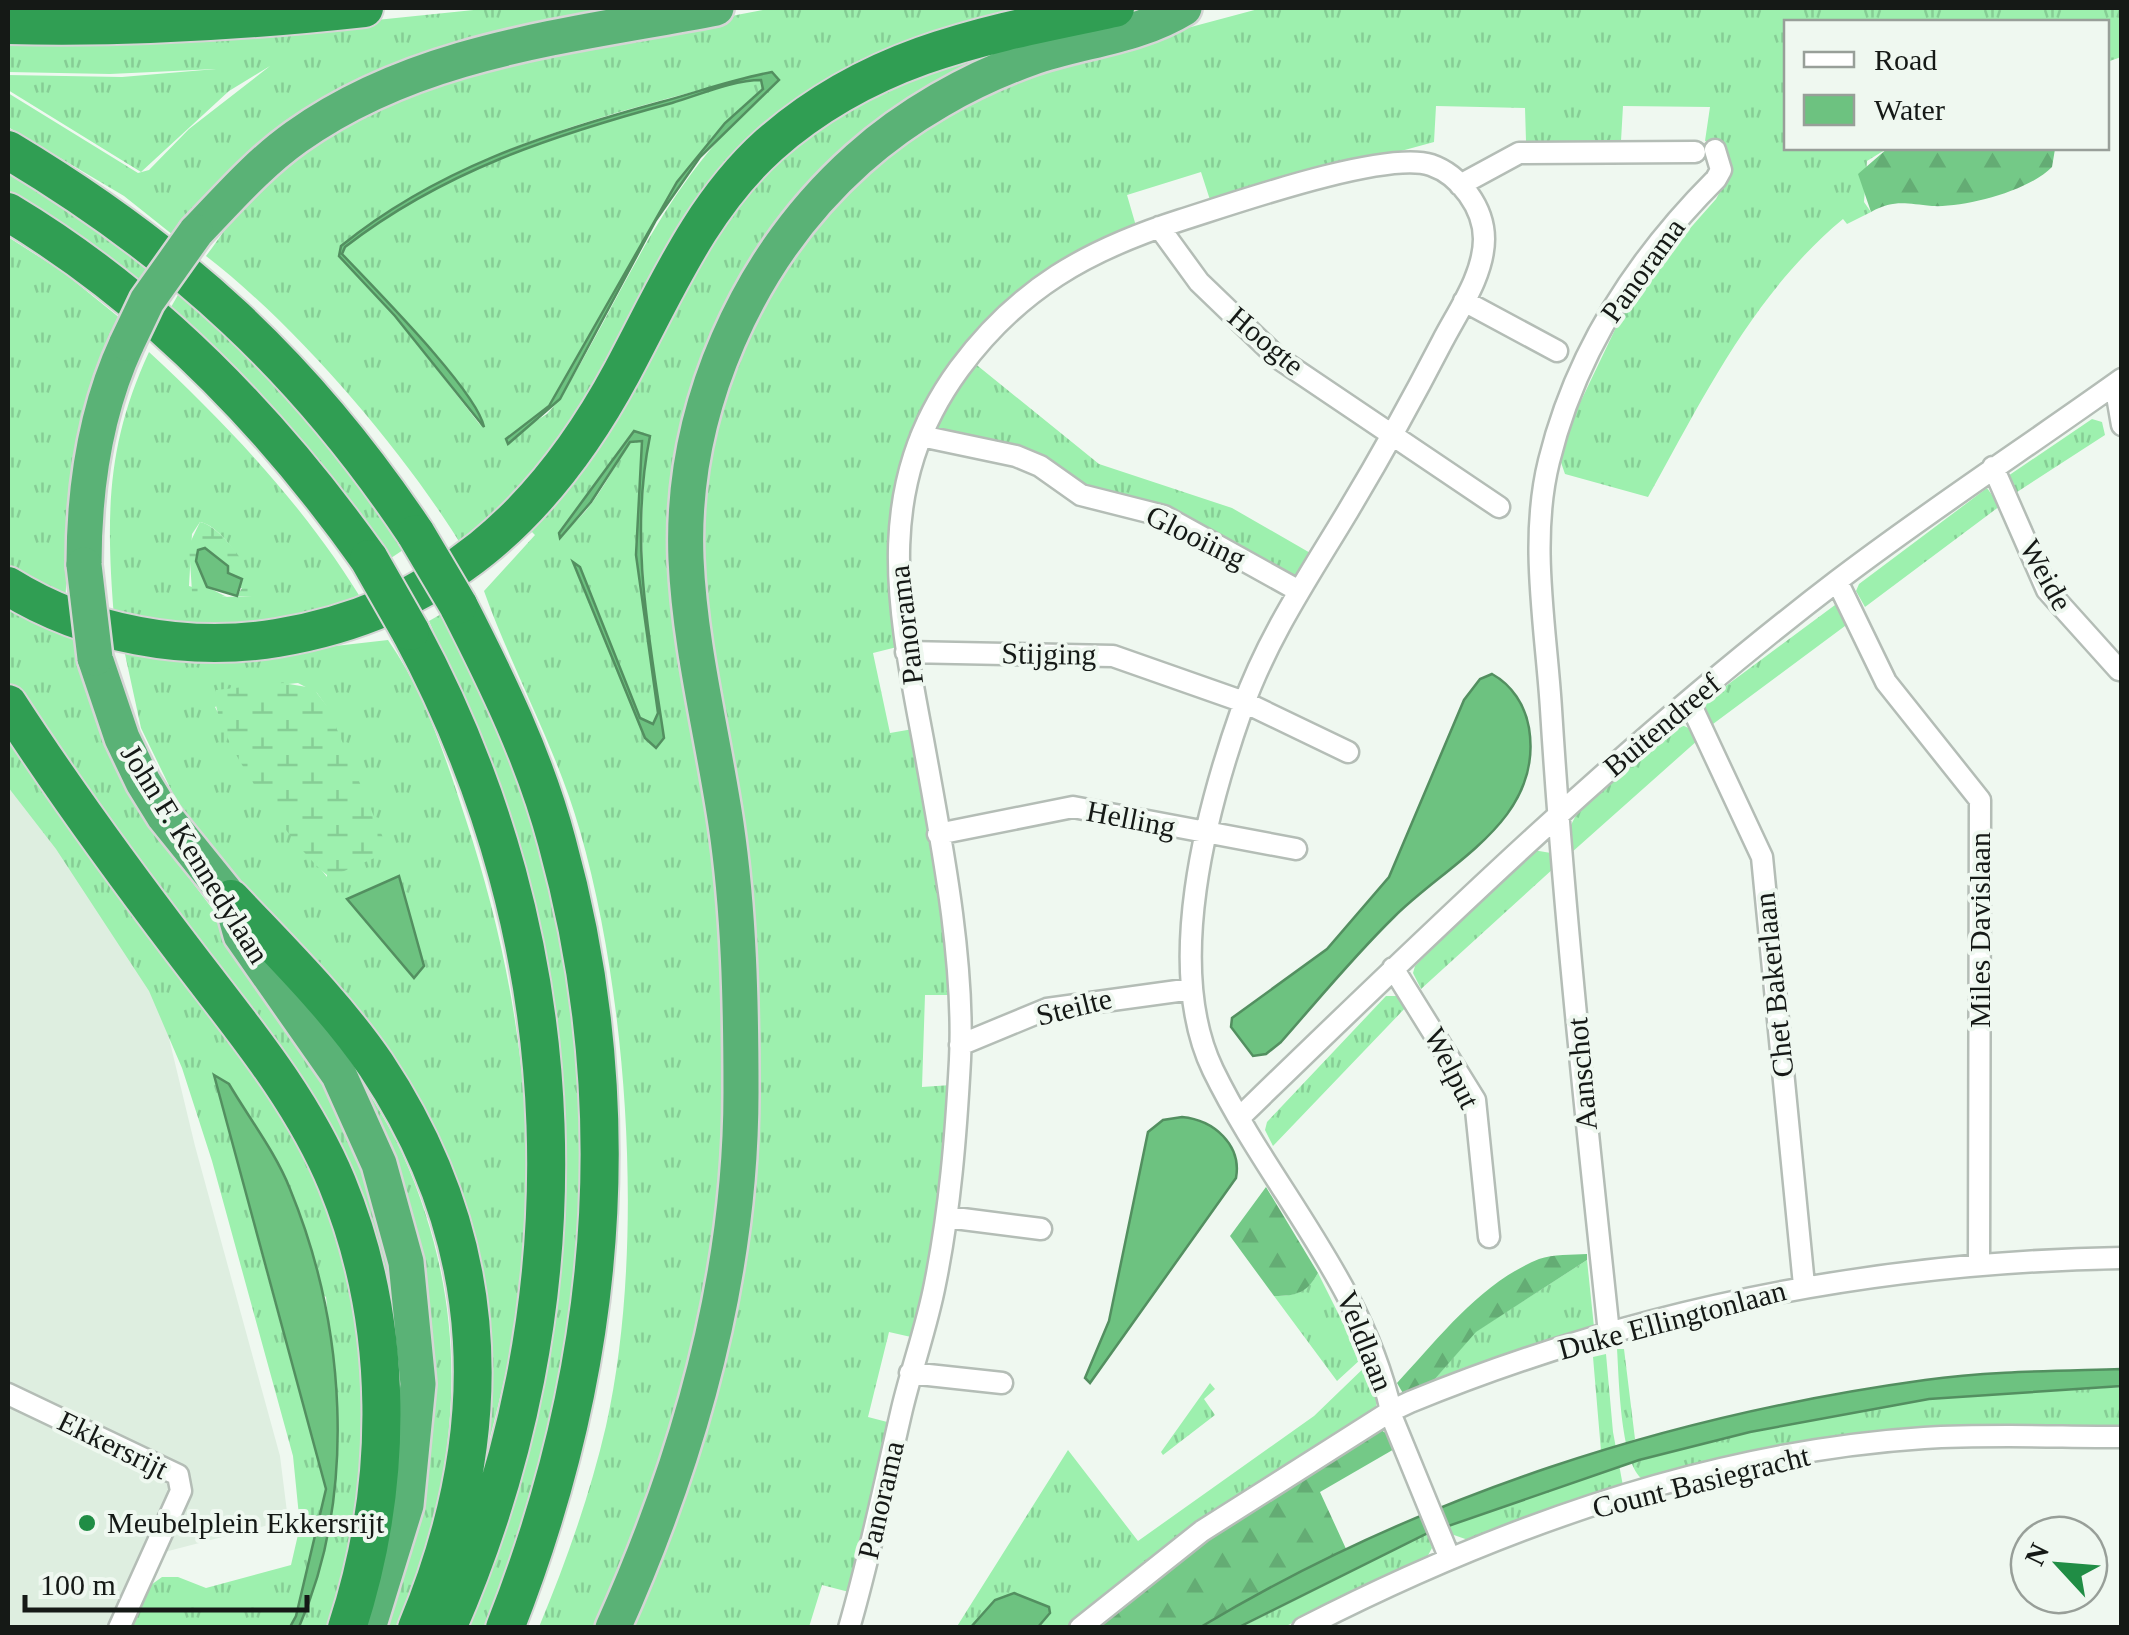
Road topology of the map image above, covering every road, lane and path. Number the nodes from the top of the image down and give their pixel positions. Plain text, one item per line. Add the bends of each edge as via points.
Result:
1 (364, 8) edge
2 (716, 8) edge
3 (1116, 8) edge
4 (1184, 8) edge
5 (8, 25) edge
6 (8, 150) edge
7 (1460, 185) junction
8 (8, 212) edge
9 (1159, 227) junction
10 (1464, 301) junction
11 (1557, 350) dead end
12 (2118, 381) edge
13 (2122, 426) edge
14 (1392, 435) junction
15 (921, 436) junction
16 (1993, 468) junction
17 (1498, 508) dead end
18 (1837, 581) junction
19 (8, 586) edge
20 (1299, 591) junction
21 (906, 652) junction
22 (2119, 670) dead end
23 (1690, 701) junction
24 (1244, 702) junction
25 (8, 704) edge
26 (1348, 752) dead end
27 (1558, 814) junction
28 (938, 834) junction
29 (1205, 834) junction
30 (1296, 849) dead end
31 (231, 899) junction
32 (1393, 968) junction
33 (1192, 988) junction
34 (960, 1046) junction
35 (1240, 1117) junction
36 (947, 1217) junction
37 (1042, 1229) dead end
38 (1490, 1237) dead end
39 (2122, 1258) edge
40 (1980, 1264) junction
41 (1804, 1285) junction
42 (1609, 1333) junction
43 (910, 1372) junction
44 (1002, 1382) dead end
45 (8, 1394) edge
46 (1391, 1411) junction
47 (2122, 1437) edge
48 (1450, 1559) junction
49 (119, 1628) edge
50 (348, 1628) edge
51 (368, 1628) edge
52 (417, 1628) edge
53 (447, 1628) edge
54 (504, 1628) edge
55 (612, 1628) edge
56 (848, 1628) edge
57 (1080, 1628) edge
58 (1303, 1628) edge

1 - 5 highway via 259,20
2 - 31 highway, John F. Kennedylaan, bridge via 474,55 378,88 292,140 196,232 147,301 98,427 84,523 95,658 143,782
3 - 19 highway via 937,48 858,82 797,122 746,168 707,216 560,471 504,531 418,594 317,630 202,644 91,623
4 - 55 highway via 1157,24 1032,57 892,132 831,185 773,256 716,368 695,450 686,555 727,829 741,1098 713,1339 658,1516
6 - 54 highway, bridge via 118,219 220,302 362,452 458,605 514,717 558,841 592,1024 601,1204 584,1360 552,1495
7 - 9 street, Panorama via 1422,162 1380,165
7 - 10 street via 1478,207 1484,235 1480,266
7 - 27 street, Panorama via 1519,153 1705,151 1721,170 1646,255 1583,362 1548,466 1540,523
8 - 53 highway, bridge via 126,292 254,412 316,484 369,559 460,730 514,894 538,1031 548,1162 542,1287 523,1401 488,1526
9 - 14 street, Hoogte via 1200,282 1264,346
9 - 15 street, Panorama via 1091,252 1000,320 943,391
10 - 11 street
10 - 14 street
12 - 13 street
12 - 16 street, Buitendreef
14 - 17 street
14 - 20 street
15 - 20 street, Glooiing via 1016,456 1080,496 1164,516
15 - 21 street, Panorama via 896,541
16 - 18 street, Buitendreef
16 - 22 street, Weide via 2047,590
18 - 23 street, Buitendreef
18 - 40 street, Miles Davislaan via 1886,682 1980,800
20 - 24 street
21 - 24 street, Stijging via 1113,656
21 - 28 street, Panorama
23 - 27 street, Buitendreef
23 - 41 street, Chet Bakerlaan via 1762,857
24 - 26 street
24 - 29 street
25 - 50 highway via 86,824 262,1054 337,1183 366,1280 381,1380 378,1497
27 - 32 street, Buitendreef
27 - 42 street, Aanschot
28 - 29 street, Helling via 1073,807
28 - 34 street, Panorama
29 - 30 street
29 - 33 street via 1196,870
31 - 51 highway, John F. Kennedylaan via 242,936 339,1074 379,1164 406,1262 418,1384 415,1449 406,1505
31 - 52 highway via 374,1063 426,1150 460,1246 475,1384 470,1454 456,1521
32 - 35 street, Buitendreef
32 - 38 street, Welput via 1475,1100
33 - 34 street, Steilte via 1047,1009
33 - 35 street via 1208,1062
34 - 36 street, Panorama
35 - 46 street, Veldlaan via 1356,1306
36 - 37 street
36 - 43 street, Panorama via 934,1294
39 - 40 street, Duke Ellingtonlaan
40 - 41 street, Duke Ellingtonlaan
41 - 42 street, Duke Ellingtonlaan
42 - 46 street, Duke Ellingtonlaan
43 - 44 street
43 - 56 street, Panorama
45 - 49 street, Ekkersrijt via 178,1475 182,1491
46 - 48 street
46 - 57 street, Veldlaan via 1236,1508
47 - 48 street, Count Basiegracht via 1925,1438 1804,1454 1634,1493
48 - 58 street, Count Basiegracht

